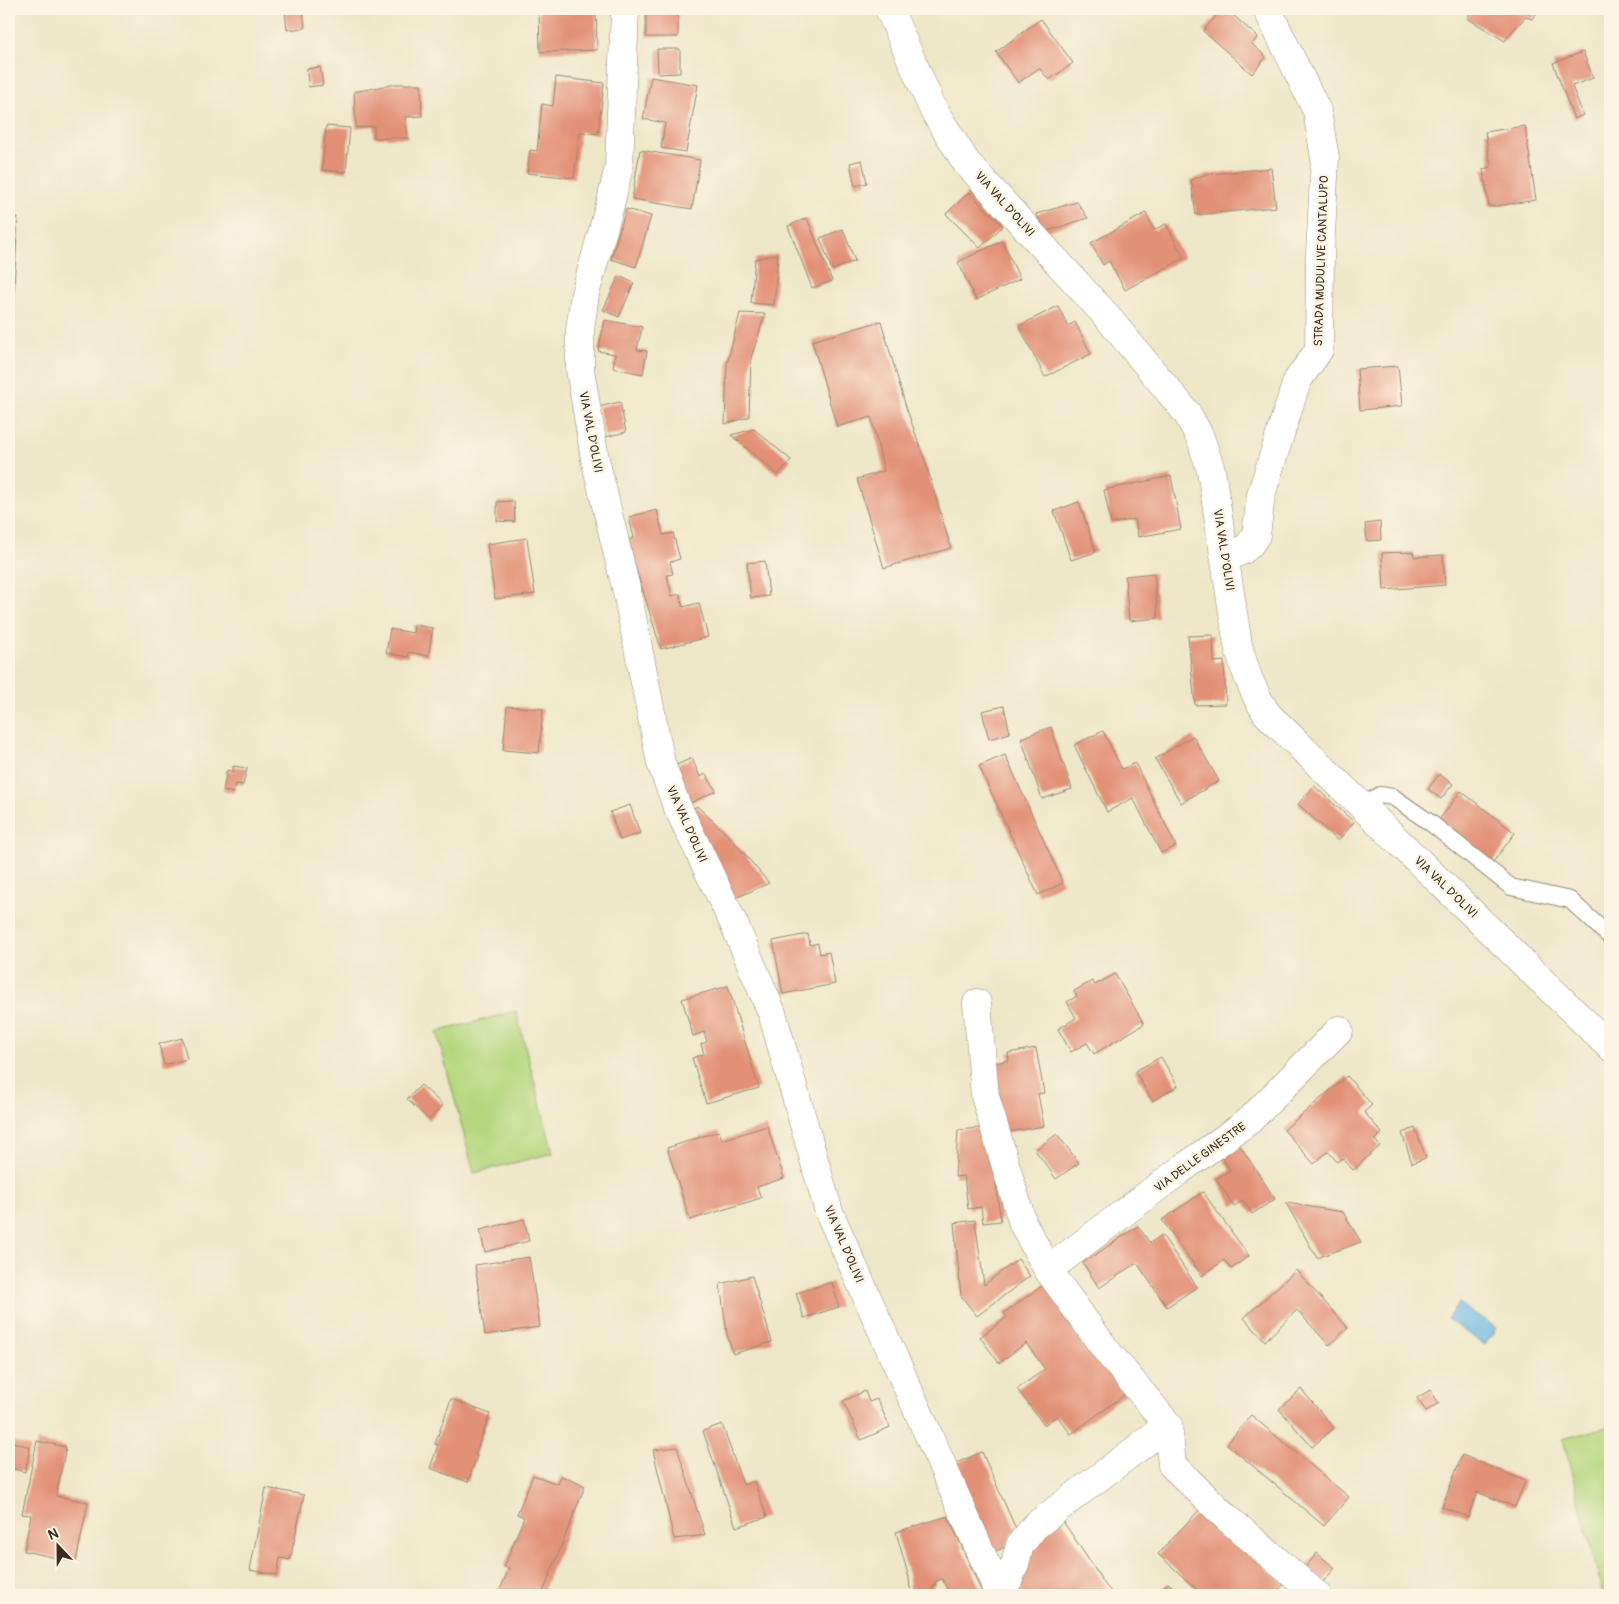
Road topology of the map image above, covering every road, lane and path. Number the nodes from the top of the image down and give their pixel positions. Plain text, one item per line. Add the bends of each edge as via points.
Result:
1 (625, 9) edge
2 (889, 9) edge
3 (1267, 9) edge
4 (1226, 558) junction
5 (1362, 806) junction
6 (1610, 937) edge
7 (977, 1003) dead end
8 (1339, 1030) dead end
9 (1610, 1047) edge
10 (1048, 1270) junction
11 (1168, 1425) junction
12 (998, 1591) edge
13 (1317, 1595) edge

1 - 12 street, VIA VAL D'OLIVI via 619,166 585,294 580,330 580,370 595,459 627,592 661,763 676,804 735,926 772,1013 829,1212
2 - 4 street, VIA VAL D'OLIVI via 933,108 966,162 1104,312 1187,413 1200,437 1211,470
3 - 4 street, STRADA MUDULIVE CANTALUPO via 1318,111 1324,158 1319,350 1297,381 1261,495 1256,535 1242,551
4 - 5 street, VIA VAL D'OLIVI via 1238,644 1255,694 1267,714
5 - 6 lane via 1380,795 1393,797 1511,886 1570,900
5 - 9 street, VIA VAL D'OLIVI
7 - 10 street via 985,1096 1023,1224
8 - 10 street, VIA DELLE GINESTRE via 1250,1120
10 - 11 street via 1106,1350
11 - 12 street via 1036,1526 1020,1545 1007,1583
11 - 13 street via 1172,1464 1226,1517

